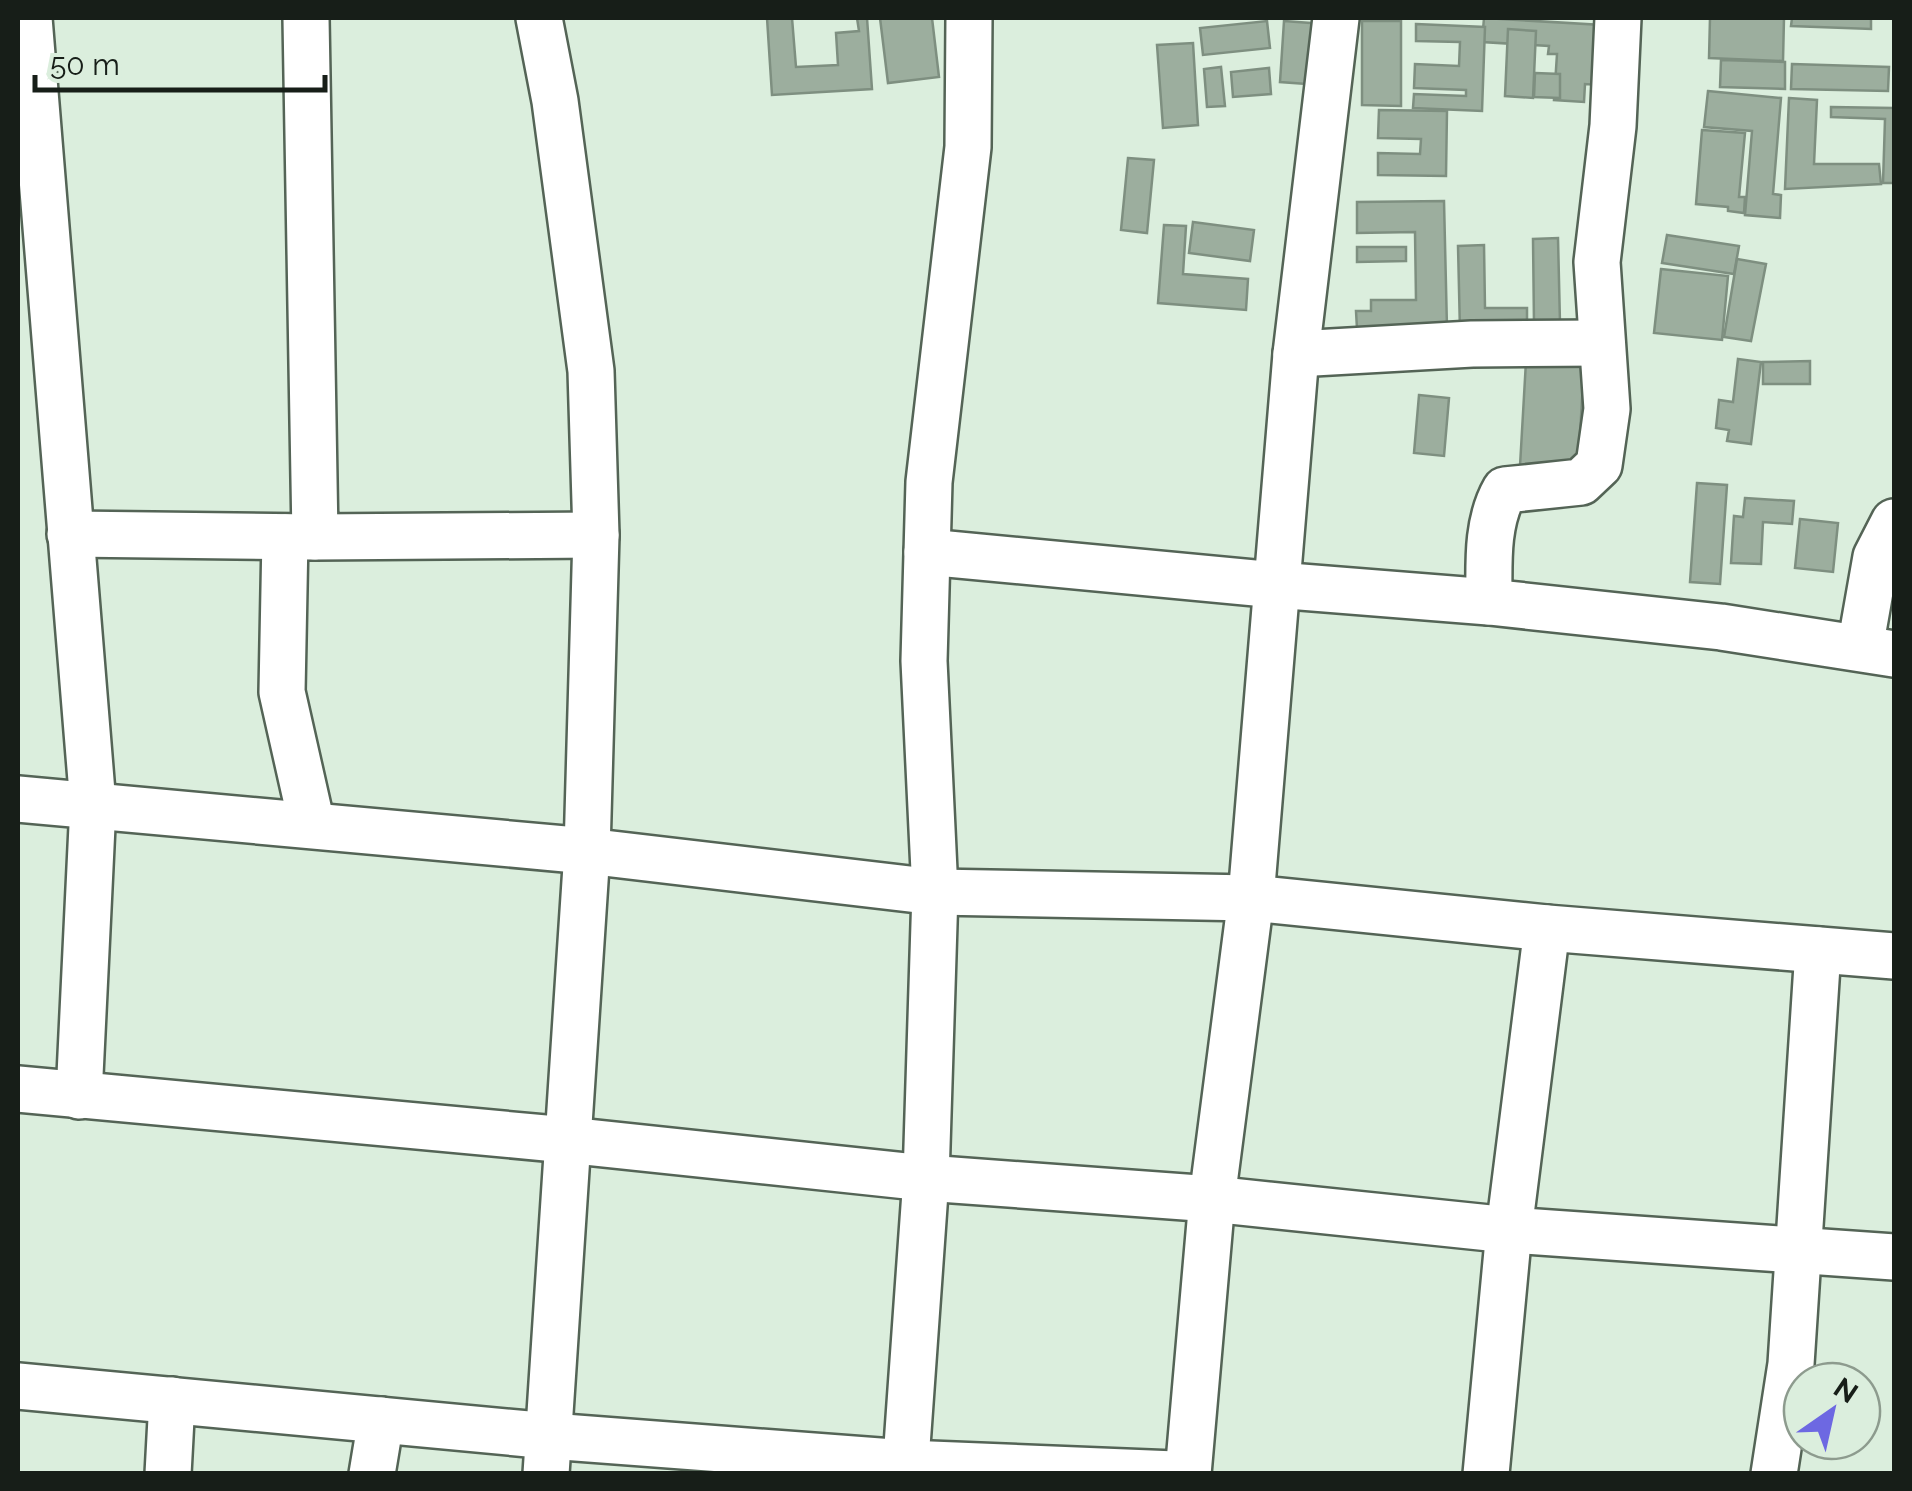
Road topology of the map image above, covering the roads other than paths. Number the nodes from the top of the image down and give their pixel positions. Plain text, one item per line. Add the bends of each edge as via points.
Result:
1 (29, 18) edge
2 (306, 18) edge
3 (539, 18) edge
4 (969, 18) edge
5 (1336, 18) edge
6 (1618, 18) edge
7 (1602, 343) junction
8 (1296, 354) junction
9 (1894, 522) edge
10 (70, 534) junction
11 (596, 534) junction
12 (300, 537) junction
13 (927, 552) junction
14 (1276, 585) junction
15 (1489, 602) junction
16 (1877, 651) edge
17 (18, 799) edge
18 (93, 805) junction
19 (312, 825) junction
20 (586, 851) junction
21 (935, 892) junction
22 (1251, 898) junction
23 (1547, 928) junction
24 (1818, 950) junction
25 (1894, 956) edge
26 (18, 1090) edge
27 (79, 1096) junction
28 (567, 1140) junction
29 (926, 1178) junction
30 (1212, 1199) junction
31 (1509, 1230) junction
32 (1796, 1250) junction
33 (1894, 1257) edge
34 (18, 1386) edge
35 (172, 1400) junction
36 (381, 1420) junction
37 (548, 1455) edge
38 (906, 1468) edge
39 (168, 1474) edge
40 (372, 1474) edge
41 (1175, 1474) edge
42 (1188, 1474) edge
43 (1486, 1474) edge
44 (1774, 1474) edge

1 - 10 street
2 - 12 street
3 - 11 street via 591,371
4 - 13 street via 968,147
5 - 8 street
6 - 7 street via 1597,262
7 - 8 street
7 - 15 street via 1607,408 1599,465 1581,482 1505,490 1496,505
8 - 14 street
9 - 16 street via 1876,557
10 - 12 street
10 - 18 street
11 - 12 street
11 - 20 street
12 - 19 street via 282,692
13 - 14 street
13 - 21 street via 924,661
14 - 15 street
14 - 22 street
15 - 16 street via 1721,626
17 - 18 street
18 - 19 street
18 - 27 street
19 - 20 street
20 - 21 street
20 - 28 street
21 - 22 street
21 - 29 street
22 - 23 street
22 - 30 street
23 - 24 street
23 - 31 street
24 - 25 street
24 - 32 street
26 - 27 street
27 - 28 street
28 - 29 street
28 - 37 street
29 - 30 street
29 - 38 street
30 - 31 street
30 - 42 street
31 - 32 street
31 - 43 street
32 - 33 street
32 - 44 street via 1791,1364
34 - 35 street
35 - 36 street
35 - 39 street
36 - 37 street
36 - 40 street
37 - 38 street
38 - 41 street

